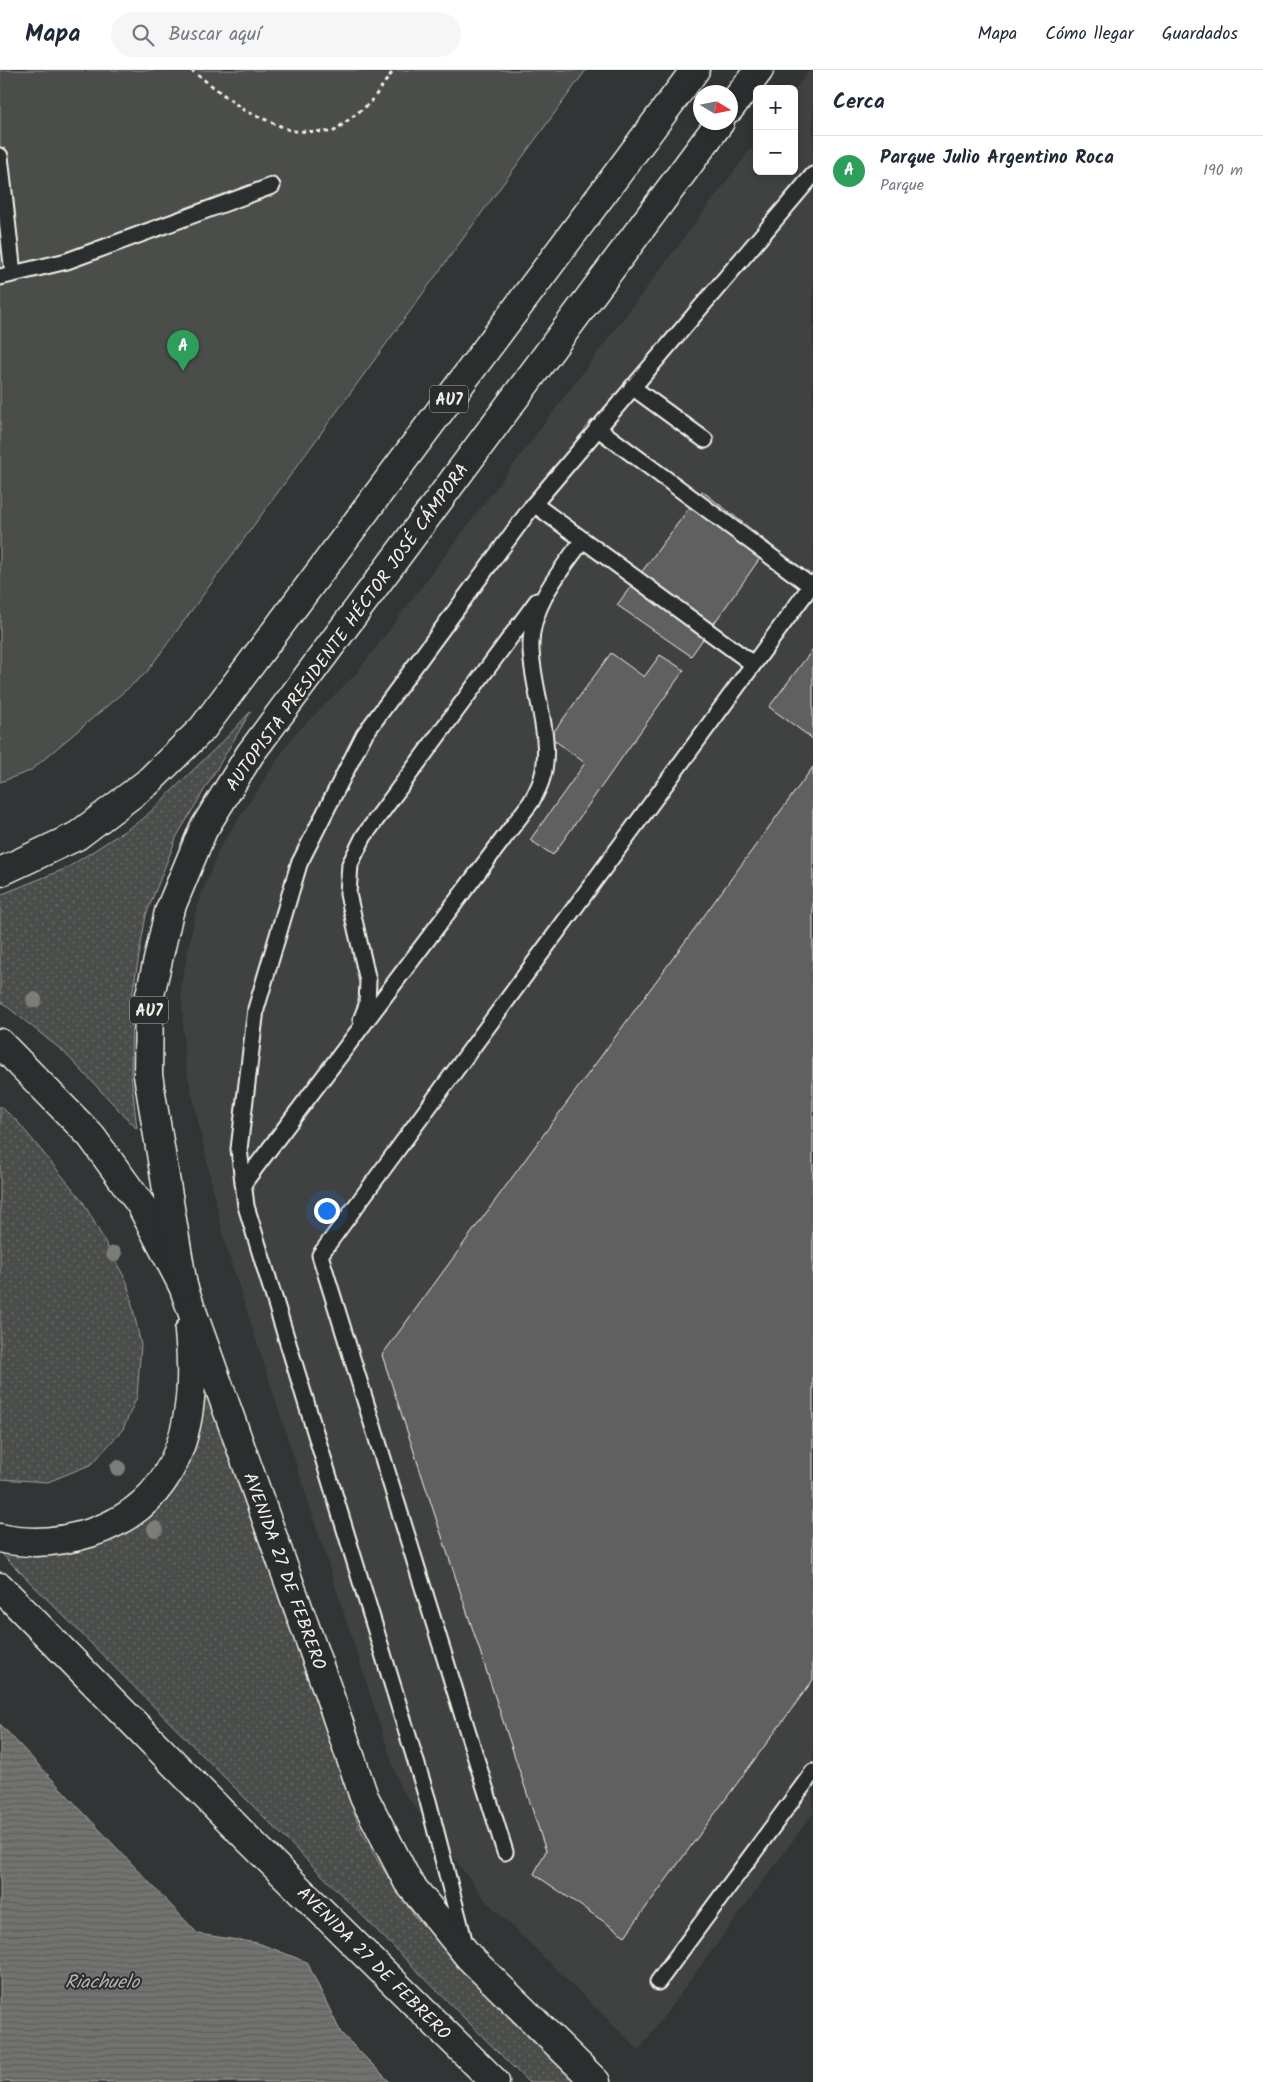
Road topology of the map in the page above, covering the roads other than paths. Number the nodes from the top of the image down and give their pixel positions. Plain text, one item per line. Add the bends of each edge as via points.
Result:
1 (695, 70) edge
2 (759, 70) edge
3 (738, 98) edge
4 (714, 130) edge
5 (0, 156) edge
6 (813, 175) edge
7 (272, 186) dead end
8 (6, 276) edge
9 (632, 388) junction
10 (597, 428) junction
11 (705, 440) dead end
12 (534, 504) junction
13 (583, 540) junction
14 (553, 580) junction
15 (812, 584) edge
16 (753, 664) junction
17 (0, 872) edge
18 (355, 1035) junction
19 (0, 1043) edge
20 (243, 1184) junction
21 (183, 1286) junction
22 (0, 1538) edge
23 (0, 1587) edge
24 (813, 1772) edge
25 (505, 1852) dead end
26 (469, 1957) junction
27 (658, 1982) dead end
28 (495, 2082) edge
29 (596, 2082) edge

1 - 17 main road, AU7 via 203,728 147,783 77,836
2 - 3 main road
4 - 21 main road, AUTOPISTA PRESIDENTE HÉCTOR JOSÉ CÁMPORA / AU7 via 250,754 203,830 169,912 148,999 148,1075
5 - 8 lane
6 - 9 lane
7 - 8 lane via 67,262
9 - 10 lane
9 - 11 lane
10 - 12 lane
10 - 15 lane
12 - 13 lane
12 - 20 lane via 364,735 300,864 256,1009 239,1149
13 - 14 lane
13 - 16 lane
14 - 18 lane via 536,615 531,648 546,748 543,777 531,802
14 - 18 lane via 364,836 350,864 348,894 368,980 367,1005
15 - 16 lane
16 - 25 lane via 320,1255
18 - 20 lane
19 - 21 main road, AVENIDA 27 DE FEBRERO via 91,1136 141,1205
20 - 26 lane via 252,1227 428,1801
21 - 22 main road via 192,1388 183,1439 172,1468 161,1484 130,1514 96,1531 50,1541
21 - 26 main road, AVENIDA 27 DE FEBRERO via 364,1797 408,1882
23 - 28 main road, AVENIDA 27 DE FEBRERO via 249,1840
24 - 27 lane
26 - 29 main road, AVENIDA 27 DE FEBRERO

